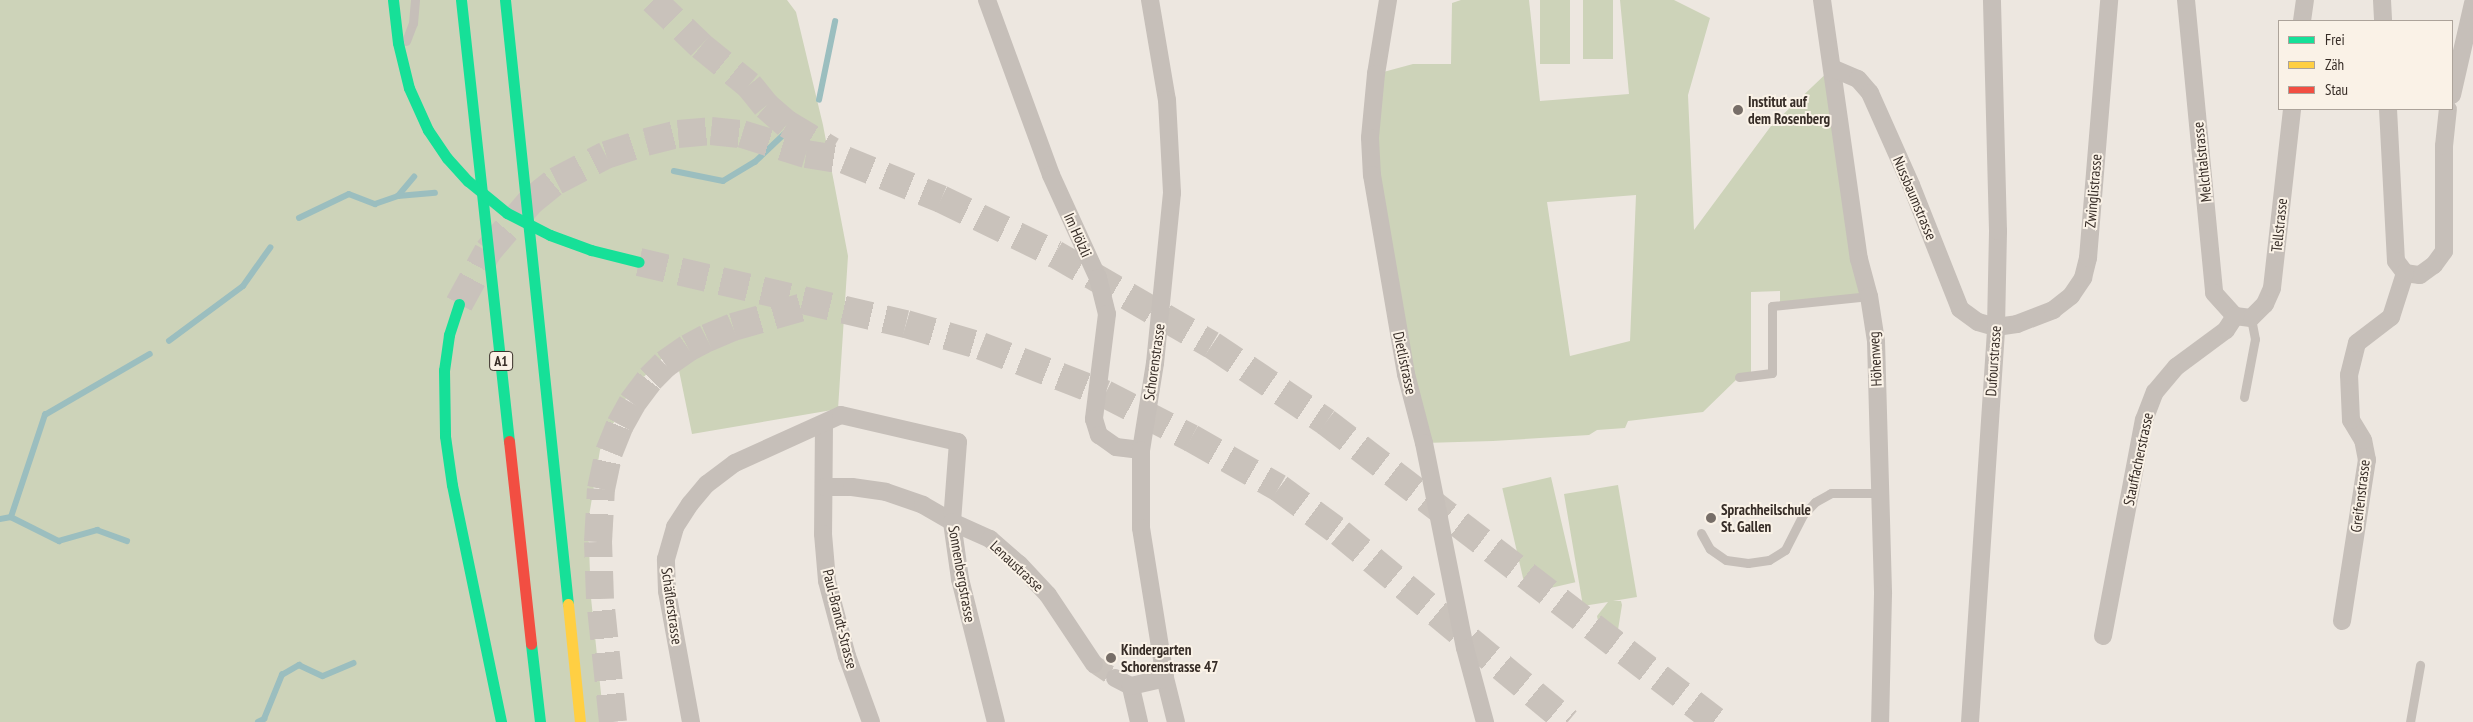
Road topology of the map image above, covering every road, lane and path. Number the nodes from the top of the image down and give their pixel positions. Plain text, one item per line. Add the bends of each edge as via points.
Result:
1 (393, 0) edge
2 (415, 0) edge
3 (462, 0) edge
4 (505, 0) edge
5 (987, 0) edge
6 (1150, 0) edge
7 (1388, 0) edge
8 (1822, 0) edge
9 (1992, 0) edge
10 (2109, 0) edge
11 (2186, 0) edge
12 (2305, 0) edge
13 (2382, 0) edge
14 (2473, 3) edge
15 (2302, 20) edge
16 (2383, 20) edge
17 (405, 46) dead end
18 (1832, 68) junction
19 (2453, 90) edge
20 (2292, 110) edge
21 (2388, 110) edge
22 (2448, 110) edge
23 (639, 262) tunnel mouth
24 (2405, 273) junction
25 (1869, 296) junction
26 (459, 304) tunnel mouth
27 (2243, 317) junction
28 (1996, 327) junction
29 (1739, 377) dead end
30 (2244, 397) dead end
31 (824, 424) junction
32 (1141, 450) junction
33 (824, 487) junction
34 (1879, 493) junction
35 (952, 522) junction
36 (1701, 533) dead end
37 (2342, 621) dead end
38 (2103, 636) dead end
39 (1094, 664) tunnel mouth
40 (2420, 665) dead end
41 (1115, 678) tunnel mouth
42 (1165, 678) junction
43 (1131, 686) junction
44 (501, 722) edge
45 (540, 722) edge
46 (580, 722) edge
47 (691, 722) edge
48 (871, 722) edge
49 (996, 722) edge
50 (1139, 722) edge
51 (1176, 722) edge
52 (1486, 722) edge
53 (1880, 722) edge
54 (1970, 722) edge
55 (2410, 722) edge

1 - 23 highway, bridge via 398,43 409,88 428,130 447,158 480,192 507,213 550,235
2 - 17 lane via 413,23
3 - 45 highway, A1
4 - 46 highway
5 - 32 street, Im Hölzli via 1051,175 1100,287 1107,314 1094,419 1099,434 1116,447
6 - 32 street, Schorenstrasse via 1167,100 1172,193 1156,354
7 - 52 street, Dietlistrasse via 1370,138 1372,175 1406,374 1424,443 1465,648
8 - 18 street, Höhenweg
9 - 28 street, Dufourstrasse via 1998,231
10 - 28 street, Zwinglistrasse via 2088,258 2082,278 2071,296 2053,310 2017,324
11 - 27 street, Melchtalstrasse via 2214,293
12 - 15 street
13 - 16 street
14 - 19 street
18 - 25 street, Höhenweg via 1859,259
18 - 28 street, Nussbaumstrasse via 1858,79 1870,93 1960,309 1978,322
20 - 27 street, Tellstrasse via 2272,288 2265,304
21 - 24 street via 2396,260
22 - 24 street via 2444,146 2444,251 2420,275
24 - 37 street, Greifenstrasse via 2391,317 2357,343 2349,375 2351,420 2362,440 2367,460
25 - 29 lane via 1772,306 1772,373
25 - 34 street, Höhenweg via 1876,341
26 - 44 highway via 449,335 444,370 445,436 452,485
27 - 30 lane via 2255,339
27 - 38 street, Stauffacherstrasse via 2176,366 2155,392 2144,420
28 - 54 street, Dufourstrasse
31 - 33 street, Paul-Brandt-Strasse
31 - 35 street, Sonnenbergstrasse via 841,415 958,442
31 - 47 street, Schäflerstrasse via 735,463 707,484 675,527 666,559 667,591
32 - 42 street, Schorenstrasse via 1141,528
33 - 35 street, Lenaustrasse via 886,492 922,504
33 - 48 street, Paul-Brandt-Strasse via 826,581 847,656
34 - 36 lane via 1832,493 1815,502 1802,516 1785,550 1769,560 1726,560 1710,549
34 - 53 street, Höhenweg via 1883,594
35 - 39 street, Lenaustrasse via 990,539 1019,564 1048,595
35 - 49 street, Sonnenbergstrasse via 960,579
40 - 55 lane
41 - 43 street
42 - 43 street
42 - 51 street, Schorenstrasse
43 - 50 street

